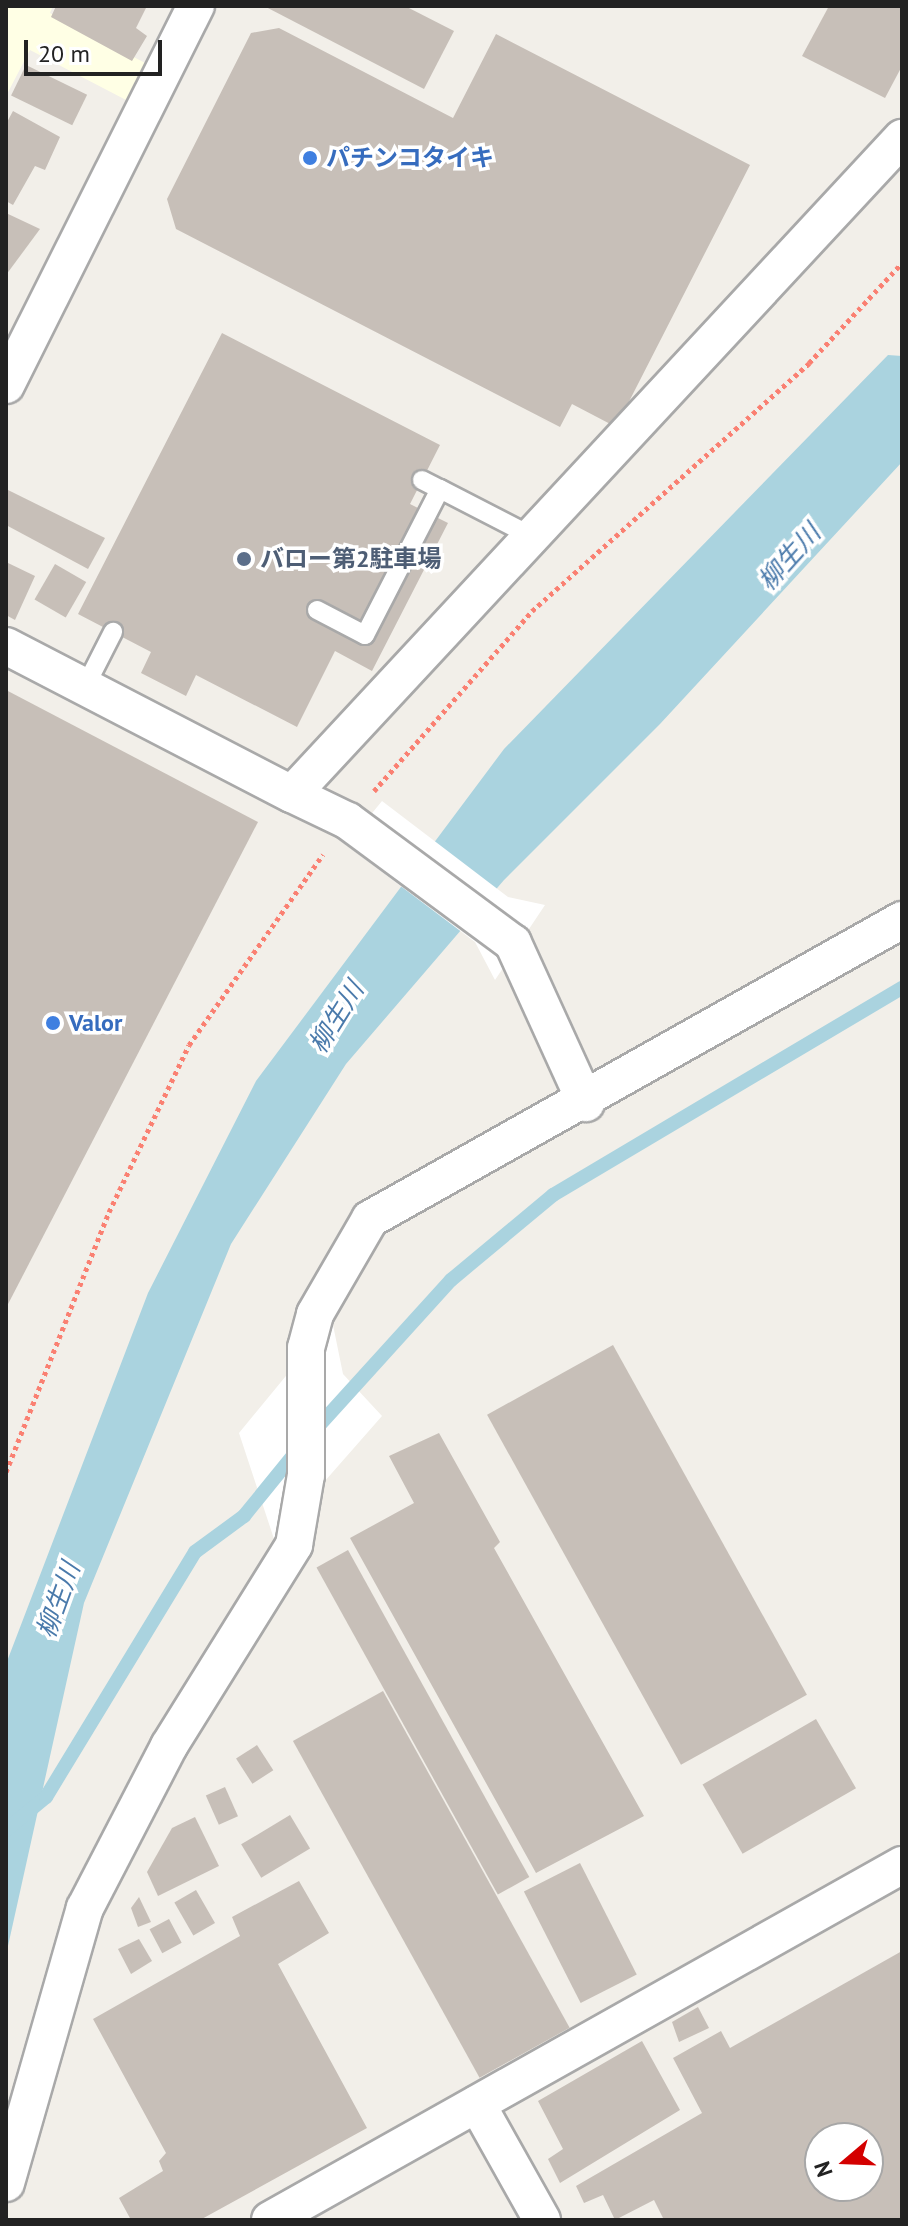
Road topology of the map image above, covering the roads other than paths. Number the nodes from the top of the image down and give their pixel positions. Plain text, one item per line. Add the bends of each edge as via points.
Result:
1 (196, 6) edge
2 (902, 138) edge
3 (6, 385) edge
4 (422, 480) dead end
5 (440, 489) junction
6 (529, 535) junction
7 (317, 610) dead end
8 (113, 632) dead end
9 (6, 646) edge
10 (85, 687) junction
11 (292, 794) junction
12 (902, 920) edge
13 (586, 1103) junction
14 (902, 1865) edge
15 (477, 2104) junction
16 (6, 2183) edge
17 (270, 2220) edge
18 (542, 2220) edge

1 - 3 street
2 - 6 street
4 - 5 lane
5 - 6 lane
5 - 7 lane via 365,635
6 - 11 street
8 - 10 lane
9 - 10 street
10 - 11 street
11 - 13 street via 353,825 513,943
12 - 13 street
13 - 16 street via 370,1219 315,1314 306,1348 304,1510 294,1545 169,1746 85,1908
14 - 15 street
15 - 17 street
15 - 18 street

